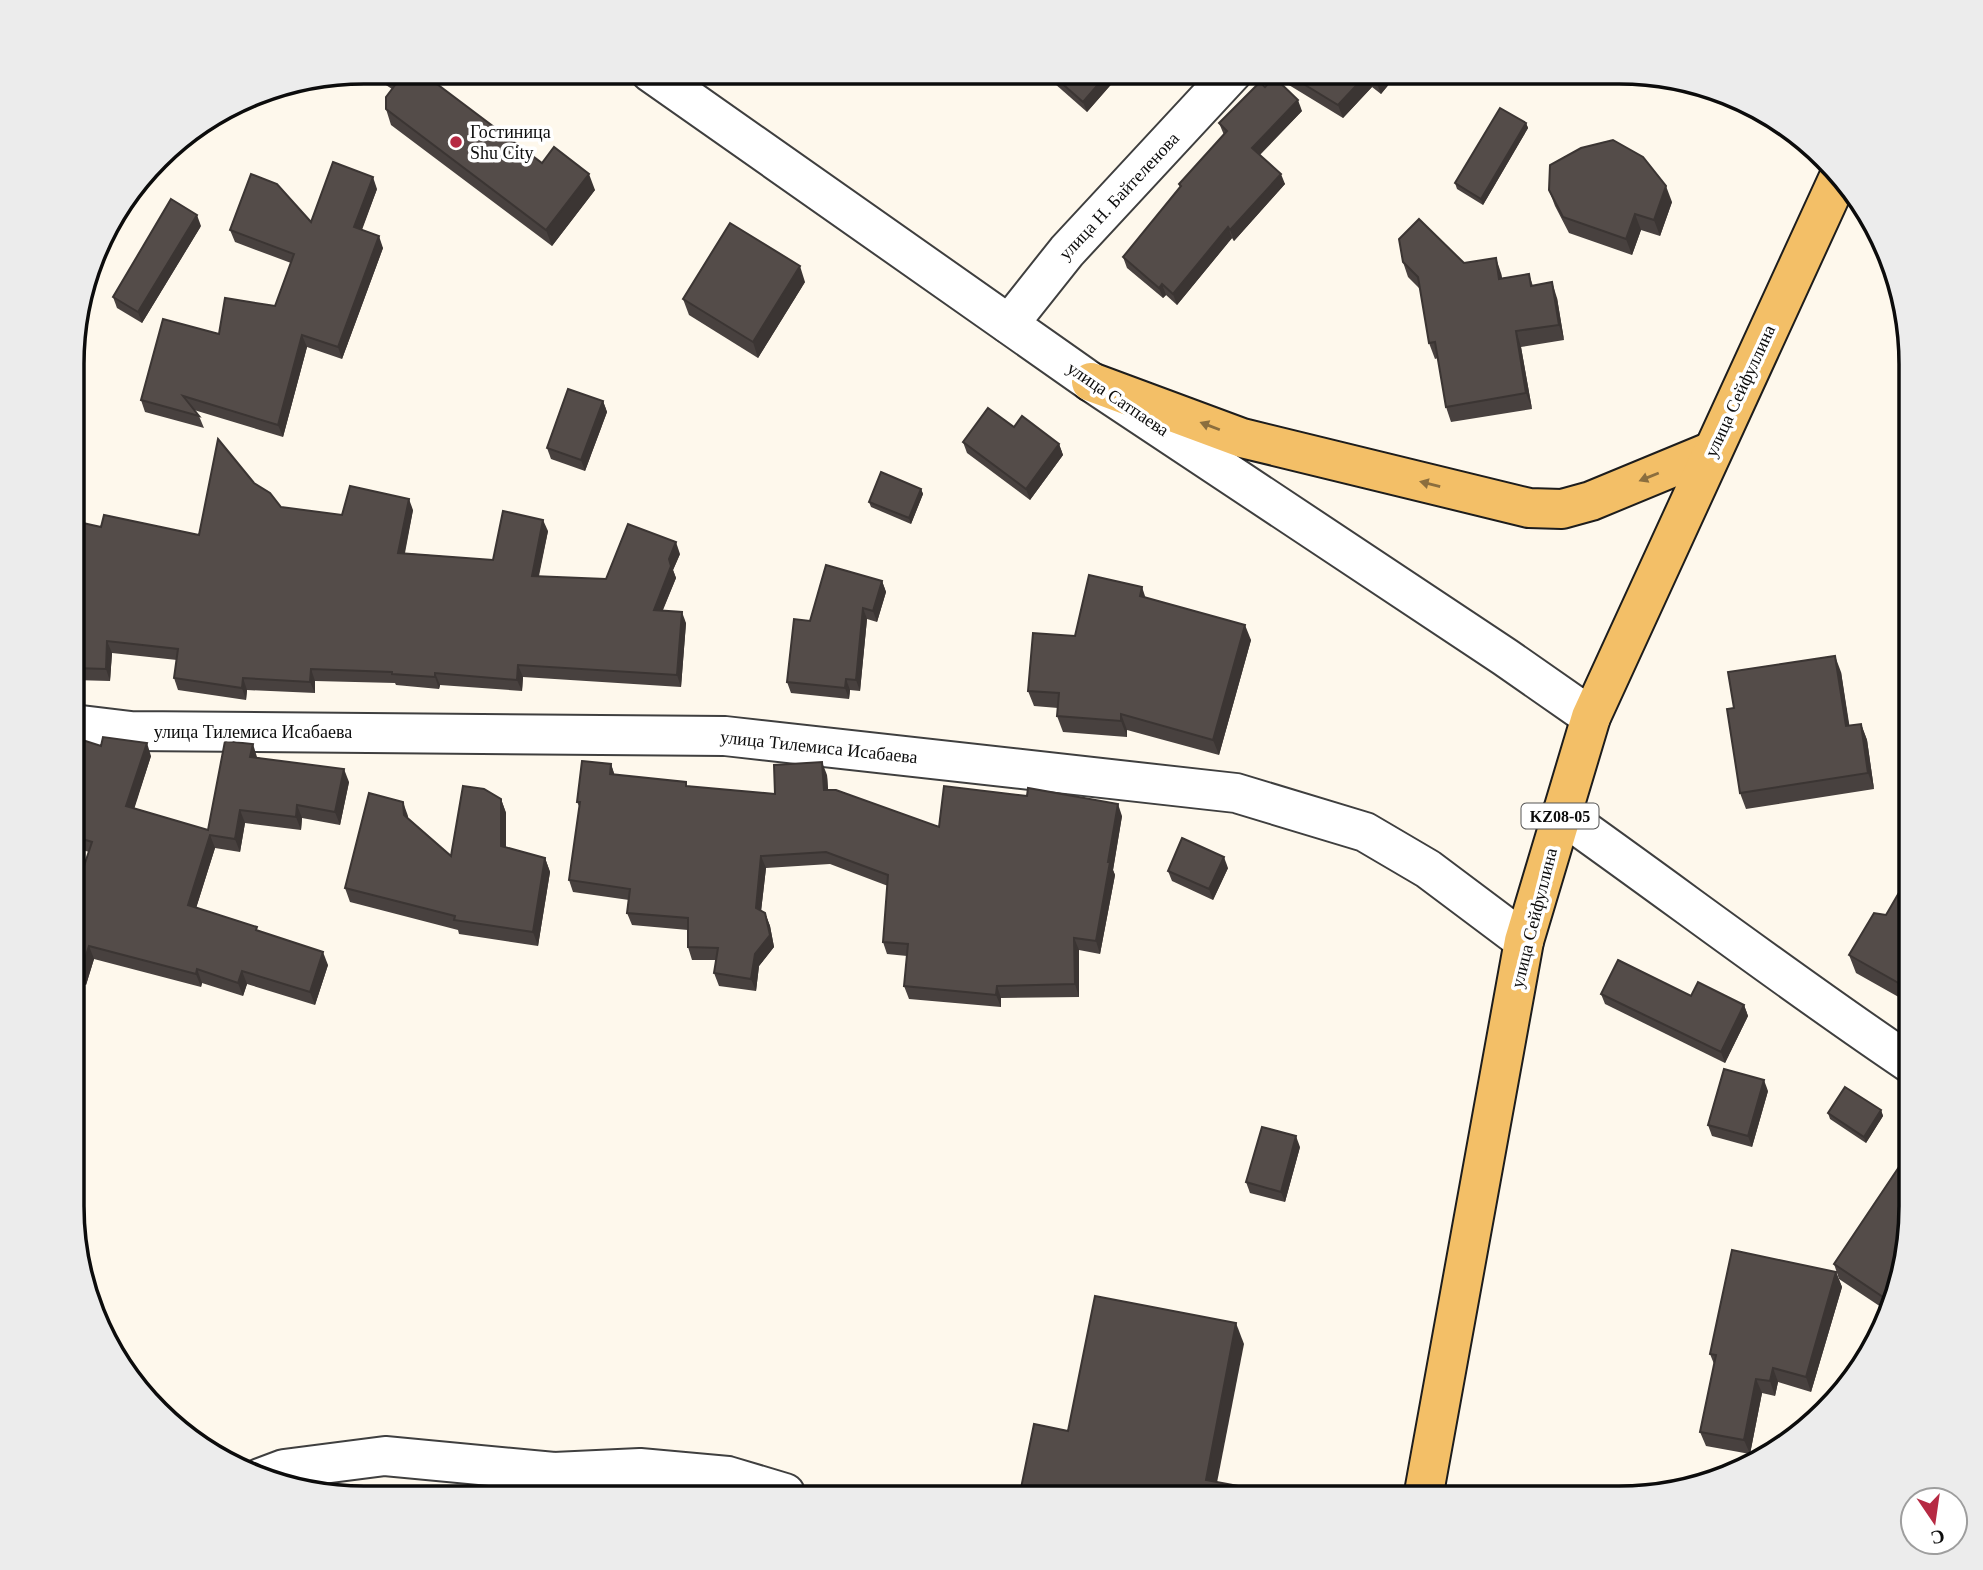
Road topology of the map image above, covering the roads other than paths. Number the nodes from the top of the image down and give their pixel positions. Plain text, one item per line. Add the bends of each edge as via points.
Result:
1 (667, 84) edge
2 (1222, 84) edge
3 (1834, 186) edge
4 (1009, 324) junction
5 (1091, 382) junction
6 (1712, 452) junction
7 (1591, 717) junction
8 (84, 725) edge
9 (1561, 814) junction
10 (1524, 941) junction
11 (1899, 1056) edge
12 (277, 1472) edge
13 (755, 1486) edge
14 (1425, 1486) edge

1 - 4 street, улица Сатпаева
2 - 4 street, улица Н. Байтеленова via 1067,251
3 - 6 main road, улица Сейфуллина / KZ08-05
4 - 5 street, улица Сатпаева
6 -> 5 main road via 1591,501 1562,509 1529,508 1242,439
5 - 7 street, улица Сатпаева
6 - 7 main road, улица Сейфуллина / KZ08-05
7 - 9 main road, улица Сейфуллина / KZ08-05
8 - 10 street, улица Тилемиса Исабаева via 131,731 725,736 1236,793 1365,832 1428,869
9 - 10 main road, улица Сейфуллина / KZ08-05
9 - 11 street
10 - 14 main road, улица Сейфуллина / KZ08-05
12 - 13 street via 385,1456 554,1472 640,1468 728,1476

